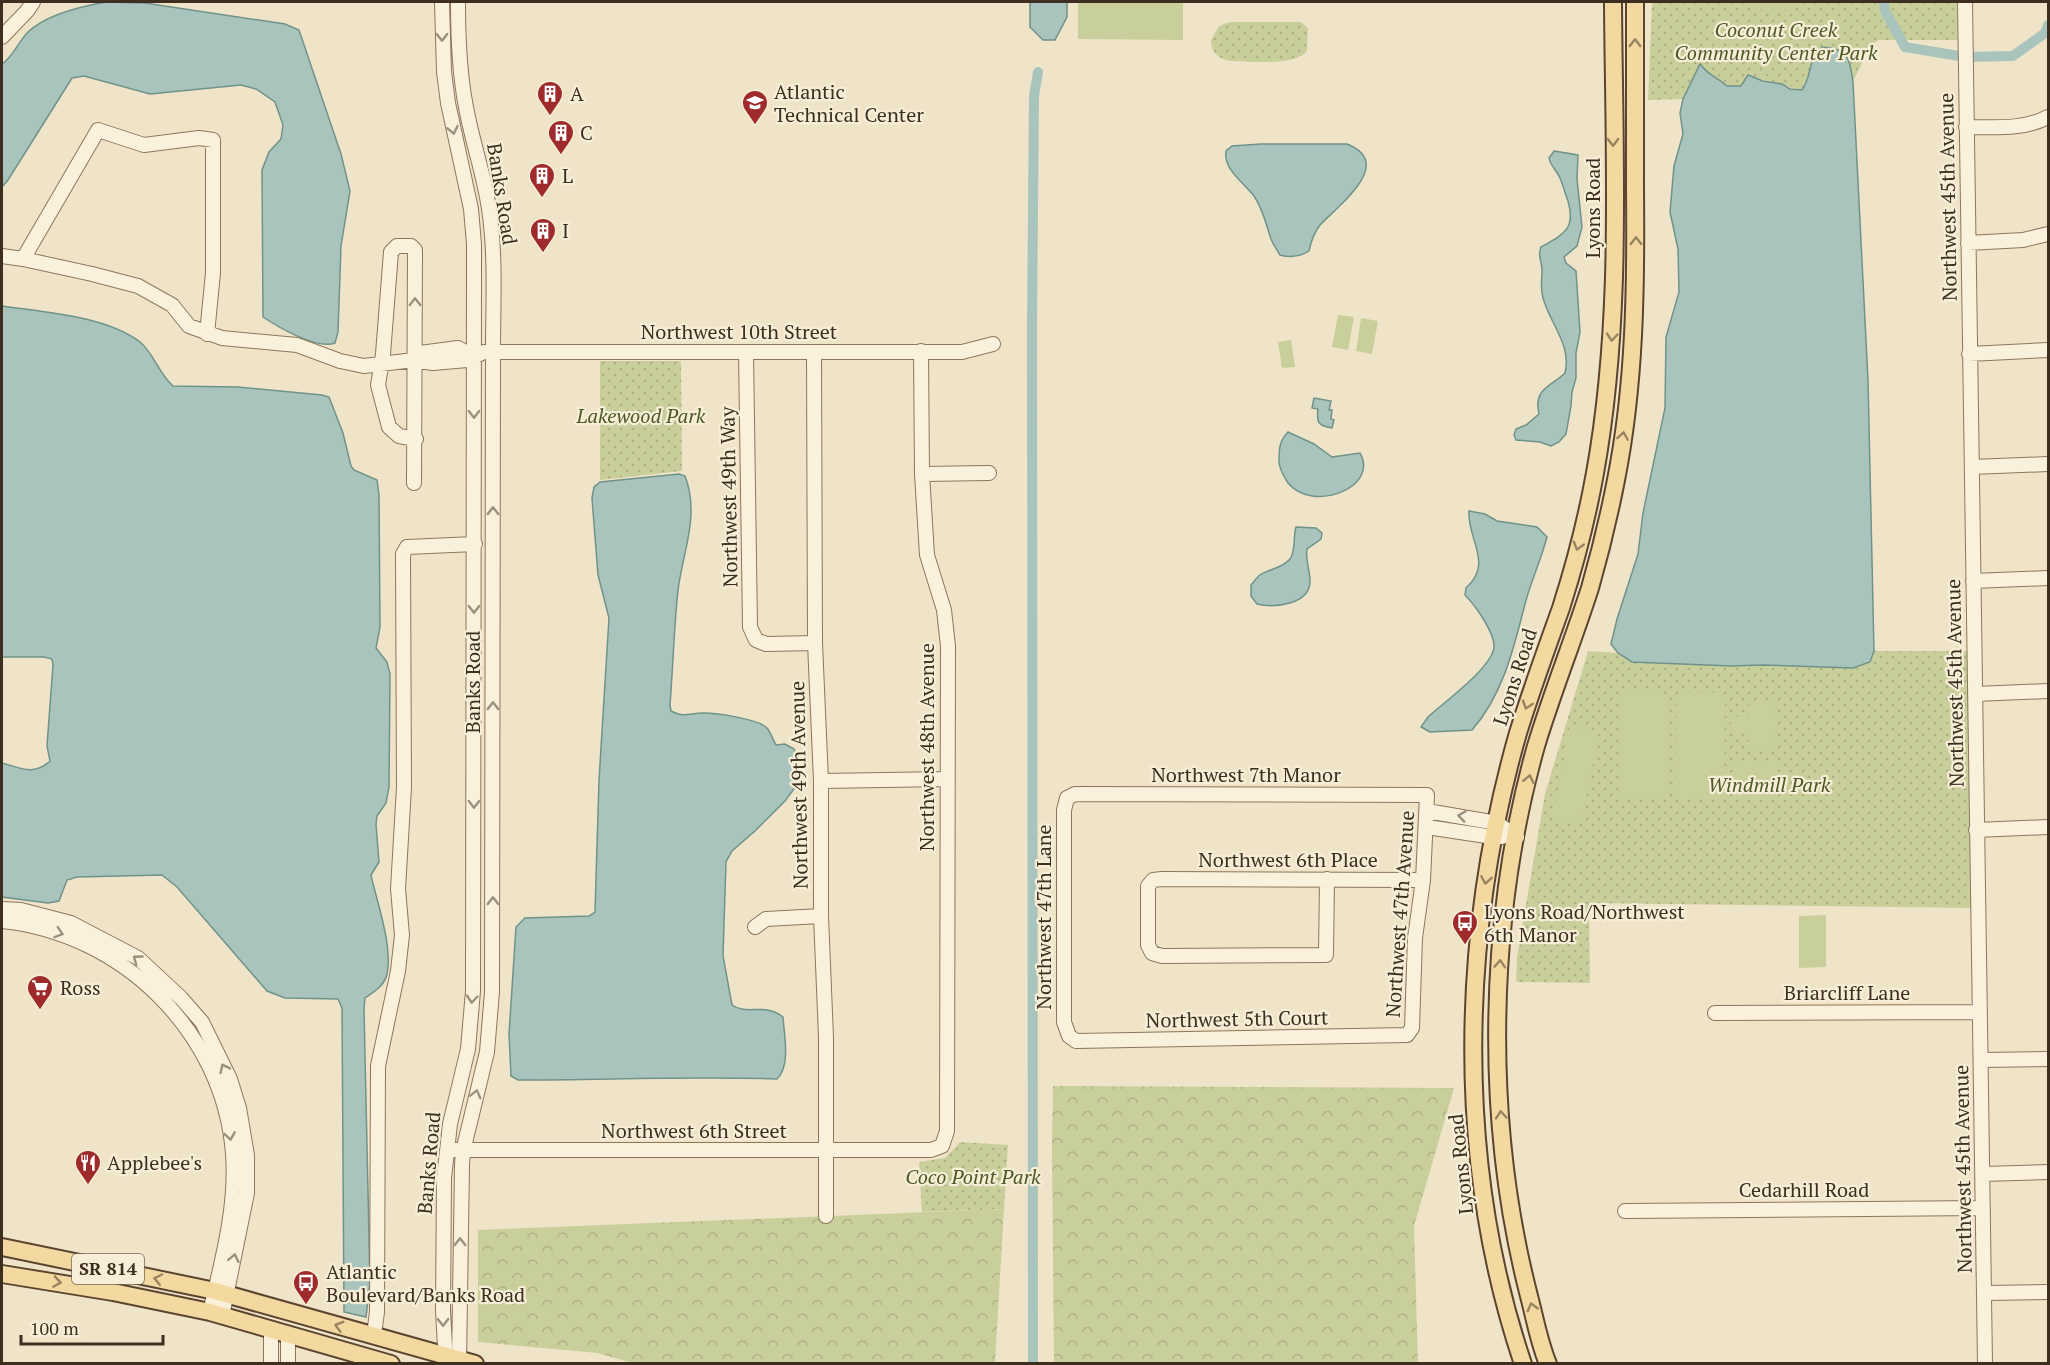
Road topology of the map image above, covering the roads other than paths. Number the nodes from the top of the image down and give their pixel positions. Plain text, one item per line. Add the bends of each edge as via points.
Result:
1 (33, 2) edge
2 (442, 2) edge
3 (458, 2) edge
4 (1613, 2) edge
5 (1635, 2) edge
6 (1965, 2) edge
7 (2, 37) edge
8 (2049, 117) edge
9 (1966, 127) junction
10 (2049, 234) edge
11 (1968, 243) junction
12 (2, 256) edge
13 (23, 259) junction
14 (207, 333) junction
15 (993, 344) dead end
16 (2049, 350) edge
17 (921, 351) junction
18 (746, 352) junction
19 (814, 352) junction
20 (483, 353) junction
21 (1969, 354) junction
22 (414, 360) junction
23 (381, 364) junction
24 (416, 439) junction
25 (2049, 464) edge
26 (1972, 467) junction
27 (989, 473) dead end
28 (922, 474) junction
29 (414, 483) dead end
30 (474, 544) junction
31 (2049, 578) edge
32 (1973, 581) junction
33 (815, 643) junction
34 (2049, 691) edge
35 (1975, 694) junction
36 (947, 779) junction
37 (821, 781) junction
38 (1427, 795) joint
39 (1067, 798) joint
40 (1426, 811) junction
41 (1426, 827) junction
42 (2049, 827) edge
43 (1495, 830) junction
44 (1976, 830) junction
45 (1516, 837) junction
46 (1327, 879) junction
47 (1423, 880) junction
48 (2, 909) edge
49 (821, 916) junction
50 (2, 921) edge
51 (754, 927) dead end
52 (474, 939) junction
53 (176, 1003) junction
54 (1980, 1012) junction
55 (1715, 1013) dead end
56 (1407, 1035) joint
57 (1069, 1036) joint
58 (488, 1039) junction
59 (2049, 1059) edge
60 (1981, 1060) junction
61 (942, 1146) joint
62 (446, 1149) junction
63 (826, 1150) junction
64 (463, 1151) junction
65 (2049, 1172) edge
66 (1983, 1174) junction
67 (1983, 1208) junction
68 (1625, 1210) dead end
69 (1487, 1214) junction
70 (826, 1216) dead end
71 (2, 1247) edge
72 (2, 1274) edge
73 (221, 1292) junction
74 (2049, 1292) edge
75 (1985, 1293) junction
76 (216, 1314) junction
77 (271, 1330) junction
78 (288, 1335) junction
79 (374, 1335) junction
80 (457, 1361) edge
81 (271, 1364) edge
82 (288, 1364) edge
83 (391, 1364) edge
84 (1511, 1364) edge
85 (1523, 1364) edge
86 (1548, 1364) edge
87 (1985, 1364) edge

1 - 7 street
2 -> 20 street, Banks Road via 442,58 471,209
3 - 20 street, Banks Road via 460,71 483,176 492,246
4 -> 43 main road, Lyons Road via 1613,329 1606,399 1581,537 1518,735
45 -> 5 main road via 1536,748 1601,547 1628,400 1636,262
6 - 9 street, Northwest 45th Avenue
8 - 9 street via 2011,127
9 - 11 street, Northwest 45th Avenue
10 - 11 street via 2023,240
11 - 21 street, Northwest 45th Avenue
12 - 13 street
13 - 14 street via 138,286 172,305 189,326
13 - 14 street via 98,130 144,145 199,138 213,140 213,273
14 - 23 street via 297,345 364,366
15 - 17 street, Northwest 10th Street via 962,352
16 - 21 street
17 - 19 street, Northwest 10th Street
17 - 28 street, Northwest 48th Avenue
18 - 19 street, Northwest 10th Street
18 - 20 street, Northwest 10th Street
18 - 33 street, Northwest 49th Way via 750,627 756,640 766,644
19 - 33 street, Northwest 49th Avenue
20 - 22 street via 458,348 420,353
20 -> 30 street, Banks Road
58 -> 20 street, Banks Road via 493,920
21 - 26 street, Northwest 45th Avenue
22 - 23 street
22 -> 23 street via 416,250 397,246 391,252
22 - 24 street
23 - 24 street via 378,385 389,427 399,436
24 - 29 street
25 - 26 street
26 - 32 street, Northwest 45th Avenue
27 - 28 street
28 - 36 street, Northwest 48th Avenue via 927,555 944,610 948,646
30 -> 52 street, Banks Road
30 - 79 street via 407,547 403,554 404,787 398,889 402,935 378,1066
31 - 32 street
32 - 35 street, Northwest 45th Avenue
33 - 37 street, Northwest 49th Avenue
34 - 35 street
35 - 44 street, Northwest 45th Avenue
36 - 37 street
36 - 61 street, Northwest 48th Avenue via 947,1131
37 - 49 street, Northwest 49th Avenue
38 - 39 street, Northwest 7th Manor
38 - 40 street, Northwest 47th Avenue
39 - 57 street, Northwest 47th Lane via 1064,1022
40 - 41 street, Northwest 47th Avenue
43 -> 40 street
41 - 43 street
41 - 47 street, Northwest 47th Avenue
42 - 44 street
43 - 45 street
43 -> 69 main road, Lyons Road via 1478,939 1473,1039 1476,1123
44 - 54 street, Northwest 45th Avenue
86 -> 45 main road via 1519,1256 1499,1096 1503,923
46 - 46 street, Northwest 6th Place via 1153,880 1148,886 1148,945 1152,953 1162,956 1326,955
46 - 47 street, Northwest 6th Place
47 - 56 street, Northwest 47th Avenue via 1415,938 1412,1028
53 -> 48 street via 138,958 71,923
49 - 51 street via 766,919
49 - 63 street, Northwest 49th Avenue
50 -> 53 street via 51,930 78,941 125,966
52 - 58 street via 485,946 484,1009
52 -> 62 street, Banks Road via 468,1048
53 - 73 street via 208,1063 226,1108 233,1154 233,1192
54 - 55 street, Briarcliff Lane
54 - 60 street, Northwest 45th Avenue
56 - 57 street, Northwest 5th Court via 1076,1041
64 -> 58 street, Banks Road
59 - 60 street
60 - 66 street, Northwest 45th Avenue
61 - 63 street, Northwest 6th Street via 931,1150
62 - 64 street, Northwest 6th Street
62 -> 80 street, Banks Road via 443,1212
63 - 64 street, Northwest 6th Street
63 - 70 street, Northwest 49th Avenue
80 -> 64 street, Banks Road
65 - 66 street
66 - 67 street, Northwest 45th Avenue
67 - 68 street, Cedarhill Road
67 - 75 street, Northwest 45th Avenue
69 - 84 main road via 1480,1243
69 - 85 main road, Lyons Road via 1496,1265
73 -> 71 main road, SR 814
72 -> 76 main road, SR 814
73 - 76 street
79 -> 73 main road, SR 814
74 - 75 street
75 - 87 street, Northwest 45th Avenue
76 - 77 main road, SR 814
77 - 78 main road, SR 814
77 - 81 street
78 - 82 street
78 - 83 main road, SR 814
79 - 80 main road, SR 814

